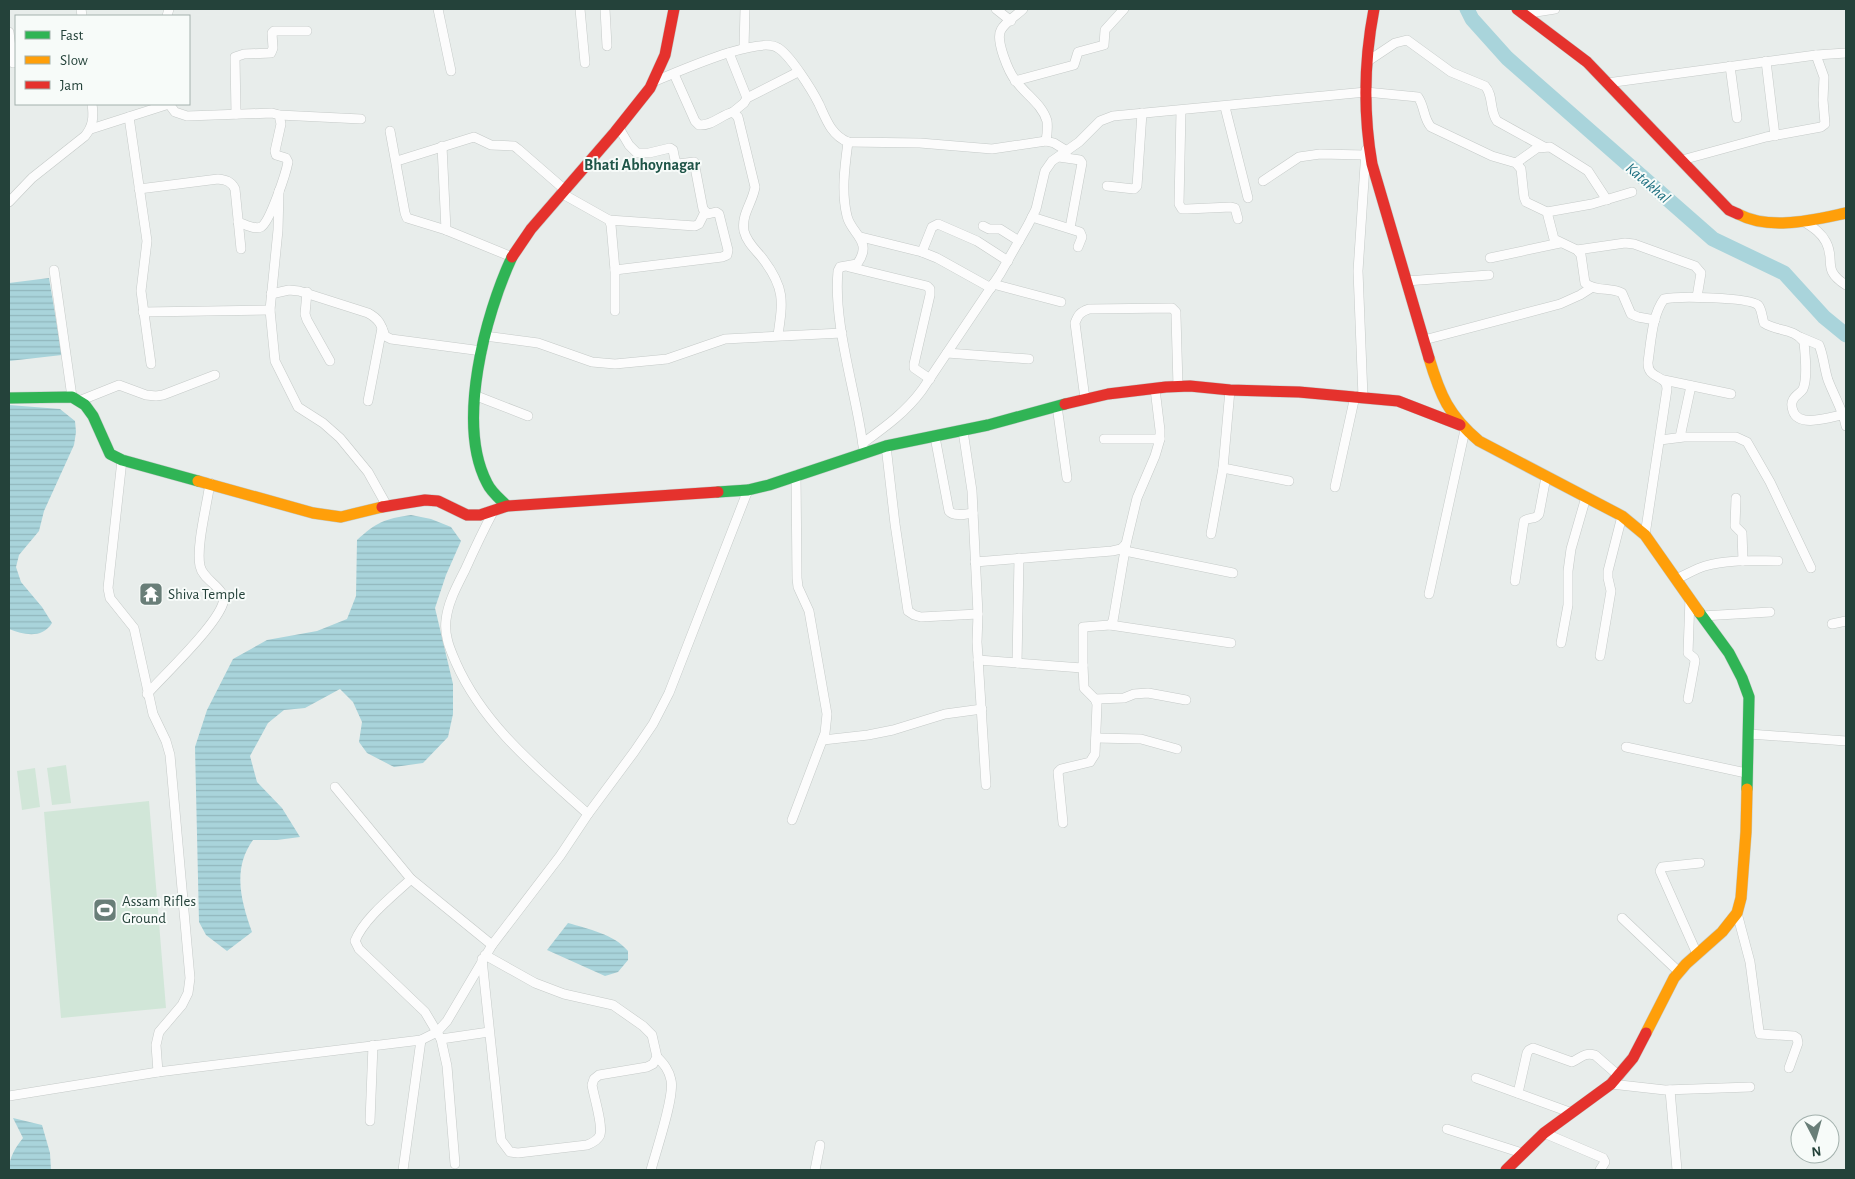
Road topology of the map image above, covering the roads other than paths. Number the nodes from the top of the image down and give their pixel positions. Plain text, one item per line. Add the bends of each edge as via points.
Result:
1 (438, 9) edge
2 (580, 9) edge
3 (605, 9) edge
4 (674, 9) edge
5 (745, 9) edge
6 (996, 9) edge
7 (1023, 9) edge
8 (1124, 9) edge
9 (1374, 9) edge
10 (1555, 9) edge
11 (1520, 11) edge
12 (1011, 21) junction
13 (307, 31) dead end
14 (9, 32) edge
15 (9, 37) edge
16 (607, 46) dead end
17 (744, 48) junction
18 (728, 53) junction
19 (1846, 53) edge
20 (1816, 55) junction
21 (1368, 61) junction
22 (1766, 62) junction
23 (13, 63) dead end
24 (585, 63) dead end
25 (1730, 66) junction
26 (451, 71) dead end
27 (798, 72) junction
28 (674, 74) junction
29 (655, 81) junction
30 (1015, 81) junction
31 (1607, 83) junction
32 (1366, 92) junction
33 (747, 98) junction
34 (92, 105) edge
35 (166, 105) edge
36 (170, 105) edge
37 (1225, 106) junction
38 (1181, 111) junction
39 (733, 112) junction
40 (1142, 113) junction
41 (236, 114) junction
42 (279, 114) junction
43 (129, 117) junction
44 (1737, 118) dead end
45 (361, 119) dead end
46 (91, 128) junction
47 (619, 128) junction
48 (390, 131) dead end
49 (1367, 131) junction
50 (1775, 136) junction
51 (1046, 141) junction
52 (848, 142) junction
53 (442, 146) junction
54 (1544, 146) junction
55 (1067, 151) junction
56 (1365, 155) junction
57 (1059, 156) junction
58 (1682, 160) junction
59 (396, 161) junction
60 (1516, 163) junction
61 (1262, 181) dead end
62 (1107, 186) dead end
63 (139, 189) junction
64 (279, 191) junction
65 (563, 191) junction
66 (1632, 192) dead end
67 (1248, 198) dead end
68 (1607, 200) junction
69 (9, 202) edge
70 (705, 212) junction
71 (1547, 212) junction
72 (1846, 213) edge
73 (1032, 217) junction
74 (1238, 219) dead end
75 (609, 220) junction
76 (1803, 221) junction
77 (238, 222) junction
78 (983, 226) dead end
79 (1070, 228) junction
80 (446, 230) junction
81 (861, 237) junction
82 (1019, 241) junction
83 (1560, 243) junction
84 (1078, 247) dead end
85 (241, 249) dead end
86 (1577, 250) junction
87 (922, 252) junction
88 (512, 257) junction
89 (1490, 258) dead end
90 (1008, 261) junction
91 (845, 266) junction
92 (54, 270) dead end
93 (615, 270) junction
94 (1489, 274) dead end
95 (1406, 281) junction
96 (1846, 285) edge
97 (992, 286) junction
98 (1591, 288) junction
99 (307, 292) junction
100 (271, 294) junction
101 (1697, 297) junction
102 (1061, 302) dead end
103 (270, 310) junction
104 (615, 311) dead end
105 (143, 312) junction
106 (1655, 320) junction
107 (382, 328) junction
108 (842, 333) junction
109 (778, 335) junction
110 (485, 336) junction
111 (1800, 337) junction
112 (1424, 340) junction
113 (482, 351) junction
114 (947, 353) junction
115 (1030, 359) dead end
116 (330, 361) dead end
117 (152, 364) dead end
118 (215, 375) dead end
119 (930, 379) junction
120 (1664, 380) junction
121 (1178, 386) junction
122 (1691, 386) junction
123 (1155, 389) junction
124 (1230, 390) junction
125 (474, 394) junction
126 (1731, 394) dead end
127 (1359, 396) junction
128 (9, 398) edge
129 (76, 399) junction
130 (1085, 399) junction
131 (368, 401) dead end
132 (1057, 406) junction
133 (1845, 414) edge
134 (528, 416) dead end
135 (1846, 426) edge
136 (1462, 427) junction
137 (963, 431) junction
138 (935, 437) junction
139 (1680, 437) junction
140 (1104, 439) dead end
141 (1160, 439) junction
142 (1660, 440) junction
143 (886, 446) junction
144 (864, 447) junction
145 (122, 460) junction
146 (1223, 468) junction
147 (796, 475) junction
148 (1546, 477) junction
149 (1067, 478) dead end
150 (1289, 481) dead end
151 (210, 483) junction
152 (1335, 488) dead end
153 (748, 490) junction
154 (1586, 498) junction
155 (1736, 498) dead end
156 (387, 506) junction
157 (507, 506) junction
158 (492, 512) junction
159 (973, 513) junction
160 (1622, 516) junction
161 (1211, 534) dead end
162 (1645, 535) junction
163 (1126, 548) junction
164 (1018, 558) junction
165 (1743, 561) junction
166 (1778, 561) dead end
167 (975, 562) junction
168 (1811, 568) dead end
169 (1233, 573) dead end
170 (1676, 579) junction
171 (1514, 581) dead end
172 (1429, 594) dead end
173 (1690, 598) junction
174 (1770, 612) dead end
175 (978, 614) junction
176 (1702, 616) junction
177 (1846, 622) edge
178 (1832, 624) dead end
179 (1110, 625) junction
180 (1231, 643) dead end
181 (1561, 643) dead end
182 (1600, 656) dead end
183 (978, 660) junction
184 (1017, 663) junction
185 (1084, 666) junction
186 (147, 694) junction
187 (1095, 699) junction
188 (1688, 699) dead end
189 (1186, 700) dead end
190 (982, 710) junction
191 (1749, 734) junction
192 (1096, 738) junction
193 (823, 740) junction
194 (1846, 741) edge
195 (1626, 747) dead end
196 (1177, 749) dead end
197 (1746, 772) junction
198 (986, 785) dead end
199 (334, 787) dead end
200 (588, 814) junction
201 (792, 820) dead end
202 (1063, 823) dead end
203 (1700, 863) dead end
204 (411, 879) junction
205 (1737, 913) junction
206 (1622, 918) dead end
207 (492, 945) junction
208 (1697, 954) junction
209 (484, 957) junction
210 (1679, 972) junction
211 (489, 1032) junction
212 (439, 1035) junction
213 (421, 1040) junction
214 (373, 1045) junction
215 (657, 1057) junction
216 (1789, 1068) dead end
217 (158, 1072) junction
218 (1619, 1076) junction
219 (1476, 1078) dead end
220 (1610, 1084) junction
221 (1750, 1087) dead end
222 (1670, 1090) junction
223 (1518, 1093) junction
224 (9, 1096) edge
225 (1572, 1113) junction
226 (370, 1121) dead end
227 (1447, 1129) dead end
228 (1544, 1134) junction
229 (820, 1145) dead end
230 (1522, 1153) junction
231 (455, 1164) dead end
232 (404, 1170) edge
233 (651, 1170) edge
234 (815, 1170) edge
235 (1506, 1170) edge
236 (1600, 1170) edge
237 (1677, 1170) edge

1 - 26 street
2 - 24 street
3 - 16 street
4 - 29 street via 666,50
5 - 17 street
6 - 12 street
7 - 12 street
8 - 30 street via 1106,30 1104,45 1078,52 1074,64
9 - 21 street
10 - 11 street
11 - 31 street via 1587,62
12 - 30 street via 999,35
13 - 41 street via 274,31 270,53 235,57
14 - 15 street
15 - 23 street
17 - 18 street
17 - 27 street via 769,44 778,48
18 - 28 street
18 - 33 street
19 - 20 street
20 - 22 street
20 - 50 street via 1824,77 1825,124
21 - 32 street
21 - 54 street via 1395,43 1407,40 1451,72 1485,86 1497,121
22 - 25 street
22 - 50 street
25 - 31 street
25 - 44 street
27 - 33 street
27 - 52 street via 818,101 833,133
28 - 29 street
28 - 39 street via 699,125 705,126
29 - 47 street
30 - 51 street via 1044,114 1048,128
31 - 58 street
32 - 37 street
32 - 49 street
32 - 60 street via 1418,98 1422,102 1426,122 1432,127 1492,156
33 - 39 street
34 - 46 street
35 - 43 street
36 - 41 street via 175,112 187,116
37 - 38 street
37 - 67 street
38 - 40 street
38 - 74 street via 1179,204 1187,210 1235,208
39 - 109 street via 738,117 755,187 745,213 744,232 780,290 782,306
40 - 55 street via 1100,121
40 - 62 street via 1137,186 1134,189
41 - 42 street
42 - 45 street
42 - 64 street via 281,124 275,151 288,162
43 - 46 street
43 - 63 street
46 - 69 street
47 - 65 street
47 - 70 street via 637,153 670,148 678,164 694,162
48 - 59 street
49 - 56 street
49 - 95 street via 1372,164
50 - 58 street
51 - 52 street via 992,149
51 - 55 street
52 - 81 street via 844,178 847,216
53 - 59 street
53 - 65 street via 474,137 492,145 514,146
53 - 80 street
54 - 60 street
54 - 68 street via 1588,170
55 - 57 street
56 - 61 street via 1299,157
56 - 127 street via 1358,271
57 - 73 street via 1045,171
57 - 79 street via 1076,158 1082,163
58 - 76 street via 1729,210 1740,217 1752,221
59 - 80 street via 407,218
60 - 71 street via 1521,169 1526,202
63 - 77 street via 226,180 235,189
63 - 105 street via 147,241 141,291
64 - 77 street via 262,226 252,227
64 - 100 street
65 - 75 street
65 - 88 street
66 - 68 street
68 - 71 street
70 - 75 street via 695,226
70 - 93 street via 719,214 727,255
71 - 83 street via 1551,232
72 - 76 street
73 - 79 street
73 - 82 street
75 - 93 street
76 - 96 street via 1820,232 1827,243 1835,277
77 - 85 street
78 - 82 street via 1000,229
79 - 84 street via 1082,236
80 - 88 street
81 - 87 street
81 - 91 street via 859,261
82 - 90 street
83 - 86 street
83 - 89 street
86 - 98 street via 1583,262 1585,283
86 - 101 street via 1634,244 1696,266 1701,273
87 - 90 street via 932,227 938,224 978,241
87 - 97 street
88 - 110 street
90 - 97 street
91 - 108 street via 840,267 838,274
91 - 119 street via 930,289 914,368
92 - 129 street
93 - 104 street
94 - 95 street
95 - 112 street
97 - 102 street
97 - 114 street
98 - 106 street via 1622,293 1631,314
98 - 112 street via 1560,304
99 - 100 street via 289,290
99 - 107 street via 368,313 377,318
99 - 116 street via 304,314
100 - 103 street
101 - 106 street via 1664,299
101 - 111 street via 1757,304 1764,323
103 - 105 street
103 - 156 street via 275,361 294,402 340,438 368,472
105 - 117 street
106 - 120 street via 1647,368
107 - 113 street via 385,336 391,339
107 - 131 street
108 - 109 street
108 - 144 street
109 - 110 street via 725,338 667,360 615,364 592,362 538,343
110 - 113 street
111 - 133 street via 1819,345 1828,379
111 - 133 street via 1804,342 1805,382 1803,390 1793,400 1793,412 1797,417 1814,421
112 - 136 street via 1438,388
113 - 125 street
114 - 115 street
114 - 119 street
118 - 129 street via 163,395 146,395 119,385
119 - 144 street via 911,405
120 - 122 street
120 - 142 street via 1667,384
121 - 123 street
121 - 124 street
121 - 130 street via 1176,312 1172,308 1089,309 1077,316 1075,323
122 - 126 street
122 - 139 street
123 - 130 street
123 - 141 street
124 - 127 street
124 - 146 street
125 - 134 street
125 - 157 street via 473,423 480,466 486,483
127 - 136 street via 1398,401
127 - 152 street
128 - 129 street
129 - 145 street via 93,416 110,454
130 - 132 street
132 - 137 street
132 - 149 street
133 - 135 street
136 - 148 street via 1478,441
136 - 172 street
137 - 138 street
137 - 159 street
138 - 143 street
138 - 159 street via 949,511 951,514
139 - 142 street
139 - 168 street via 1736,437 1747,442
140 - 141 street
141 - 163 street via 1137,498
142 - 162 street
143 - 144 street
143 - 175 street via 908,611 921,617
144 - 147 street
145 - 151 street
145 - 186 street via 108,588 110,598 134,628
146 - 150 street
146 - 161 street
147 - 153 street
147 - 193 street via 797,578 809,611 827,714
148 - 154 street
148 - 171 street via 1539,514 1524,521
151 - 156 street via 326,516 341,517
151 - 186 street via 200,566 203,576 220,590 223,603 207,629
153 - 157 street
153 - 200 street via 669,693 653,724
154 - 160 street
154 - 181 street via 1571,549 1568,605
155 - 165 street via 1735,526 1742,533
156 - 158 street via 425,500 438,501 467,514
157 - 158 street
158 - 200 street via 451,599 446,636 472,693 501,733
159 - 167 street
160 - 162 street
160 - 182 street via 1608,571 1612,590
162 - 170 street
163 - 164 street
163 - 169 street
163 - 179 street
164 - 167 street
164 - 184 street
165 - 166 street
165 - 170 street via 1704,566
167 - 175 street
170 - 173 street
173 - 176 street
173 - 188 street via 1688,653 1695,661
174 - 176 street
175 - 183 street
176 - 191 street via 1729,653 1742,678 1749,697
177 - 178 street
179 - 180 street
179 - 185 street via 1083,627
183 - 184 street
183 - 190 street
184 - 185 street
185 - 187 street via 1084,688
186 - 217 street via 166,741 172,767 190,978 182,1005 159,1032 156,1045
187 - 189 street via 1148,693
187 - 192 street
190 - 193 street via 945,714 868,735
190 - 198 street
191 - 194 street
191 - 197 street
192 - 196 street via 1141,739
192 - 202 street via 1095,754 1090,762 1058,772
193 - 201 street
195 - 197 street
197 - 205 street via 1746,832
199 - 204 street
200 - 207 street
203 - 208 street via 1668,865 1660,871
204 - 207 street
204 - 212 street via 383,905 355,941 359,949 426,1012
205 - 208 street via 1722,932
205 - 216 street via 1750,962 1760,1034 1797,1038
206 - 210 street
207 - 209 street
208 - 210 street
209 - 211 street
209 - 212 street
209 - 215 street via 564,994 613,1005 652,1035
210 - 218 street via 1633,1058
211 - 212 street
211 - 215 street via 501,1140 510,1152 594,1142 600,1136 600,1128 592,1085 594,1079 608,1072 647,1067
212 - 213 street
212 - 231 street via 447,1066
213 - 214 street
213 - 232 street
214 - 217 street
214 - 226 street
215 - 233 street via 665,1065 672,1082
217 - 224 street
218 - 220 street
218 - 223 street via 1594,1055 1582,1055 1572,1062 1533,1048 1527,1053
219 - 223 street
220 - 222 street
220 - 225 street
221 - 222 street
222 - 237 street
223 - 225 street
225 - 228 street
227 - 230 street
228 - 230 street
228 - 236 street via 1603,1158
229 - 234 street
230 - 235 street

